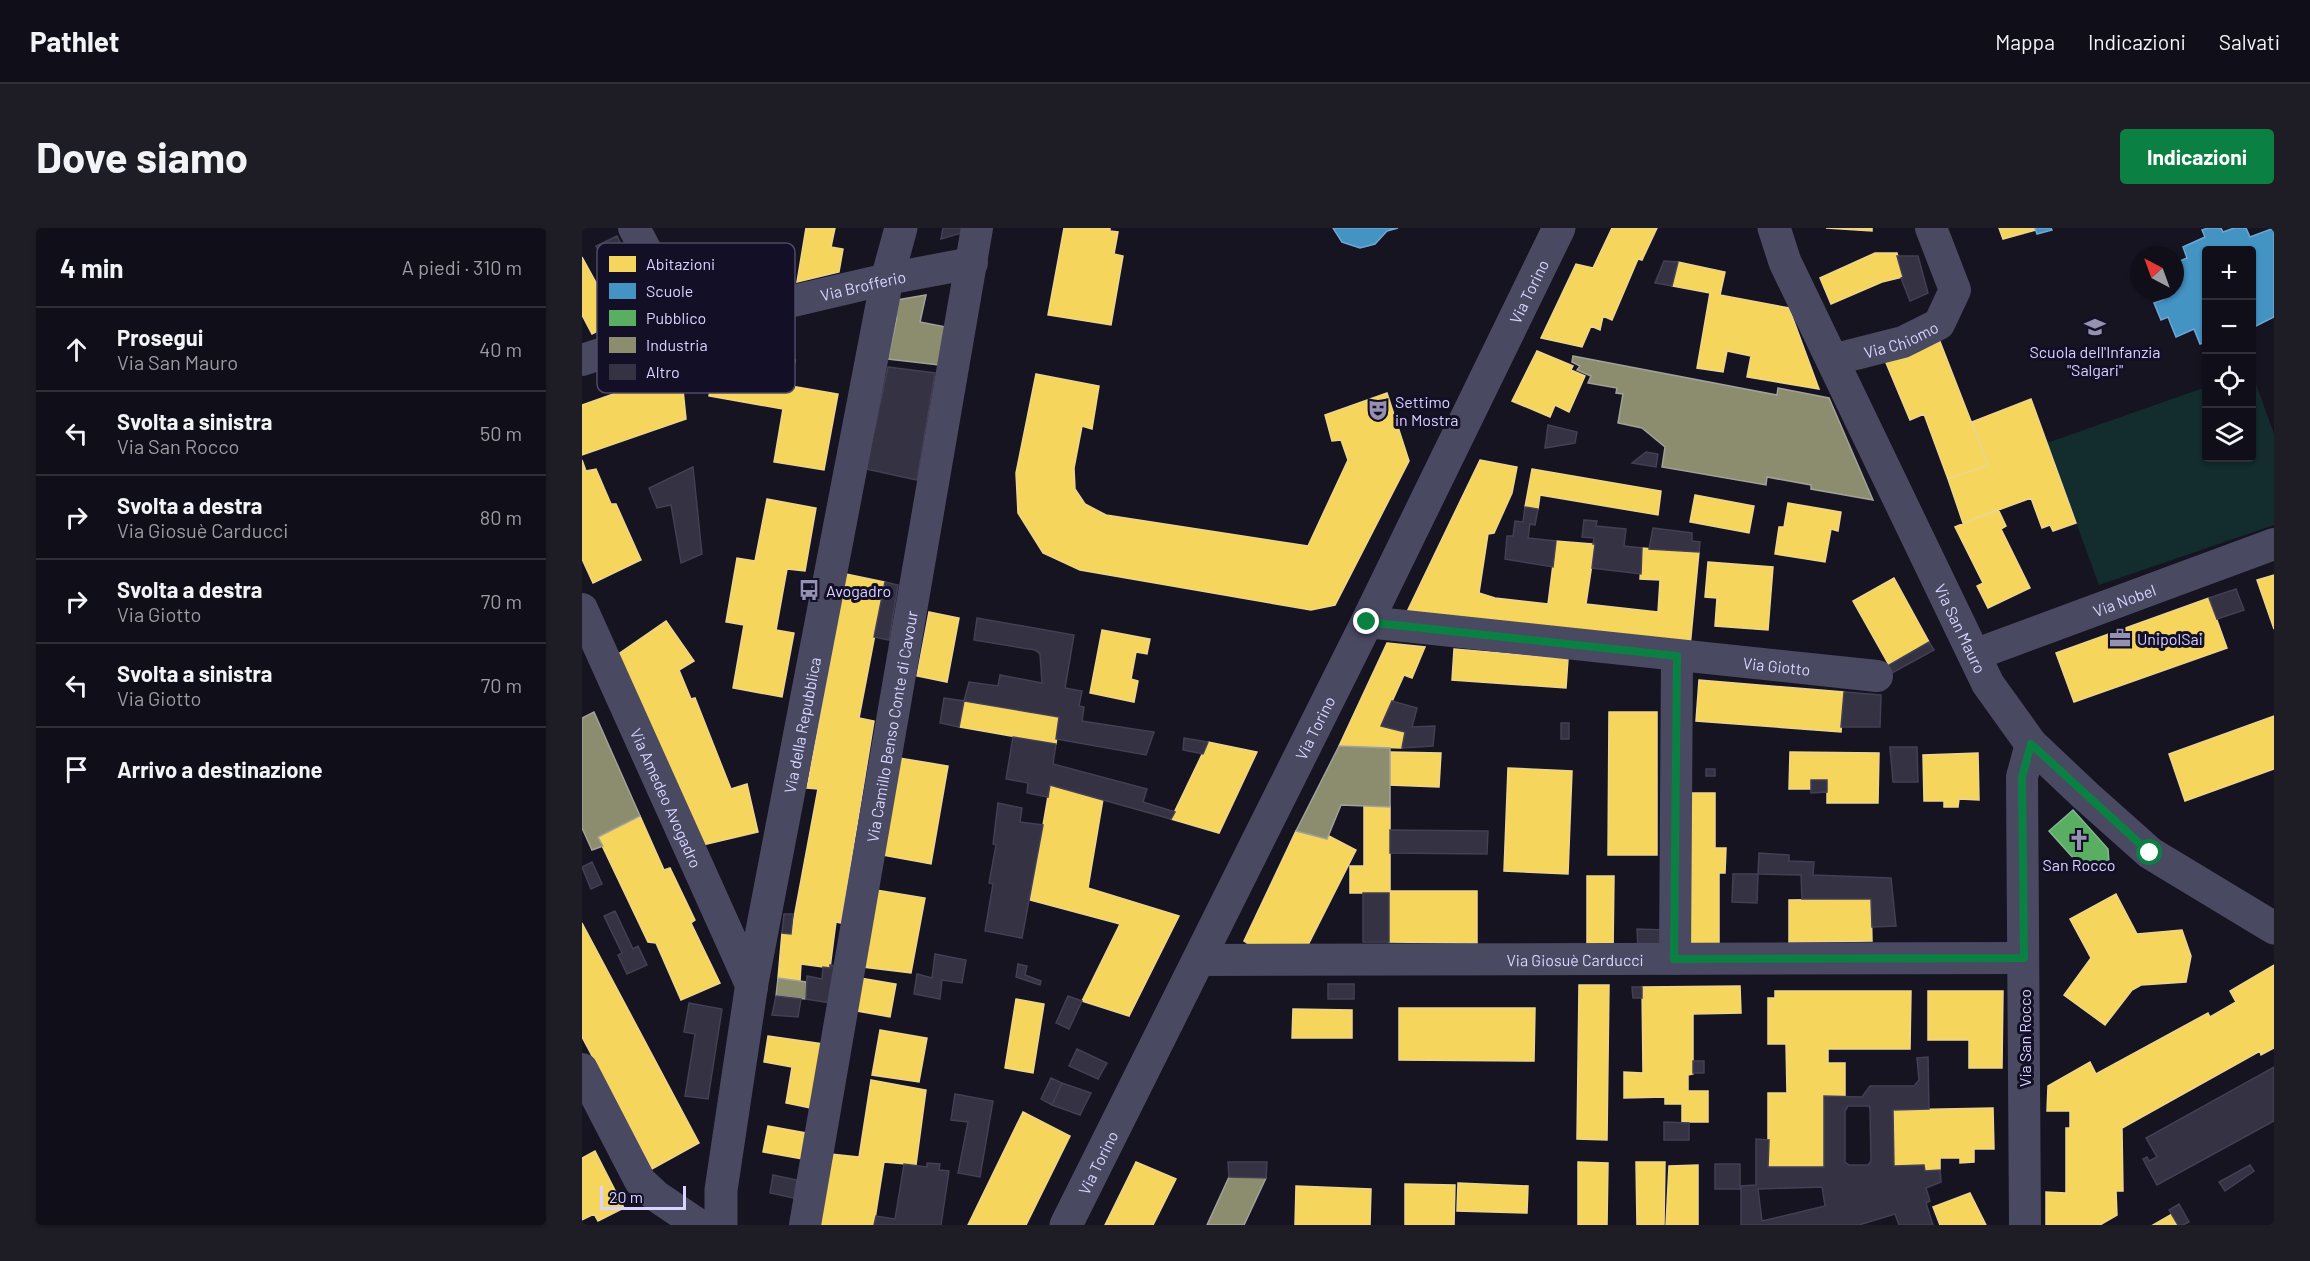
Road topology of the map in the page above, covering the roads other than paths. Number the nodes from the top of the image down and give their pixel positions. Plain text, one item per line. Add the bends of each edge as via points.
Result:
1 (634, 228) edge
2 (901, 228) edge
3 (977, 228) edge
4 (1559, 228) edge
5 (1774, 228) edge
6 (1931, 228) edge
7 (642, 243) edge
8 (972, 263) junction
9 (887, 279) junction
10 (795, 301) edge
11 (597, 355) edge
12 (582, 360) edge
13 (1832, 360) junction
14 (2274, 544) edge
15 (582, 609) edge
16 (1367, 622) junction
17 (1974, 655) junction
18 (1677, 656) junction
19 (1877, 676) dead end
20 (2031, 744) junction
21 (2274, 928) edge
22 (2024, 958) junction
23 (1674, 959) junction
24 (1200, 960) junction
25 (752, 987) junction
26 (582, 1070) edge
27 (699, 1225) edge
28 (721, 1225) edge
29 (805, 1225) edge
30 (1066, 1225) edge
31 (2025, 1225) edge

1 - 7 street
2 - 9 street, Via della Repubblica
3 - 8 street, Via Camillo Benso Conte di Cavour
4 - 16 street, Via Torino
5 - 13 street, Via San Mauro via 1785,262
6 - 13 street, Via Chiomo via 1955,290 1939,324 1903,342
8 - 9 street, Via Brofferio
8 - 29 street, Via Camillo Benso Conte di Cavour
9 - 10 street, Via Brofferio
9 - 25 street, Via della Repubblica
11 - 12 street, Via Brofferio
13 - 17 street, Via San Mauro
14 - 17 street, Via Nobel
15 - 25 street, Via Amedeo Avogadro
16 - 18 street, Via Giotto
16 - 24 street, Via Torino
17 - 20 street, Via San Mauro via 1988,684
18 - 19 street, Via Giotto
18 - 23 street
20 - 21 street, Via San Mauro via 2150,853
20 - 22 street, Via San Rocco via 2022,777
22 - 23 street, Via Giosuè Carducci
22 - 31 street, Via San Rocco
23 - 24 street, Via Giosuè Carducci
24 - 30 street, Via Torino
25 - 28 street, Via della Repubblica via 722,1190
26 - 27 street via 640,1181

